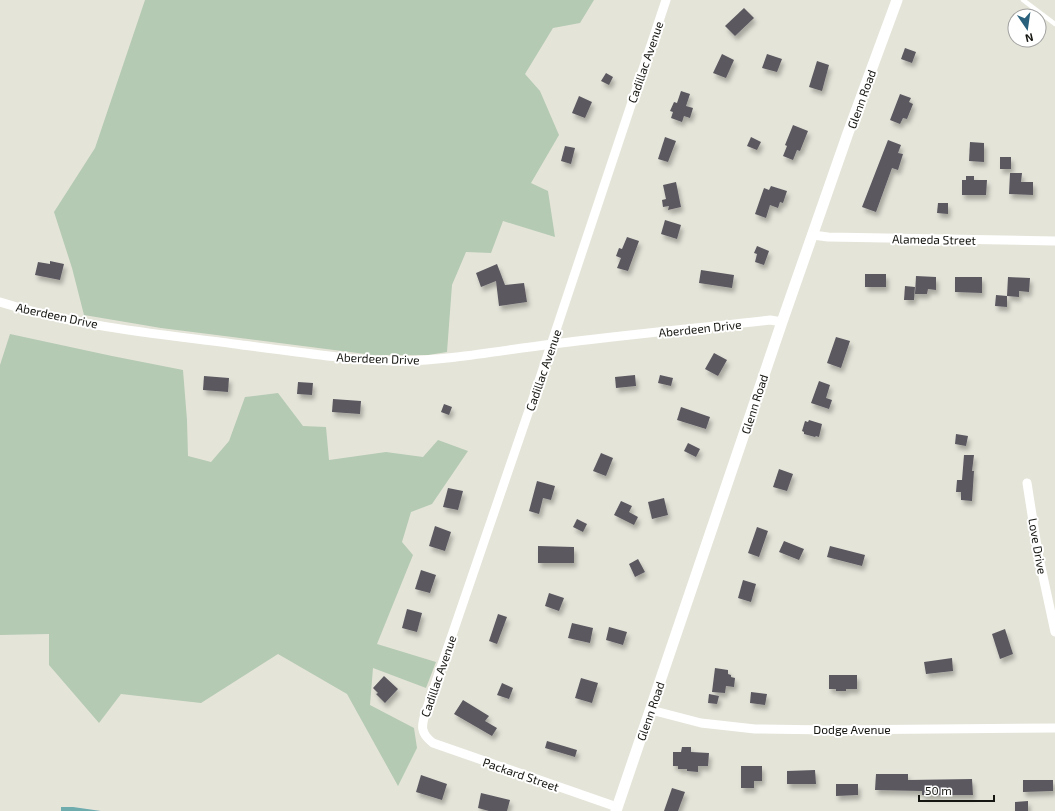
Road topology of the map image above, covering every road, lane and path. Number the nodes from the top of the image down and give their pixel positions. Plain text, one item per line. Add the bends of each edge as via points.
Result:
1 (666, 0) edge
2 (897, 0) edge
3 (1023, 0) edge
4 (1055, 24) edge
5 (813, 235) junction
6 (1055, 241) edge
7 (0, 302) edge
8 (782, 322) junction
9 (551, 344) junction
10 (1027, 483) dead end
11 (1055, 632) edge
12 (651, 710) junction
13 (1055, 728) edge
14 (427, 738) joint
15 (617, 809) edge

1 - 9 street, Cadillac Avenue
2 - 5 street, Glenn Road
3 - 4 lane
5 - 6 street, Alameda Street
5 - 8 street, Glenn Road
7 - 9 street, Aberdeen Drive via 99,325 160,335 352,358 400,361 429,359
8 - 9 street, Aberdeen Drive via 763,321
8 - 12 street, Glenn Road
9 - 14 street, Cadillac Avenue via 426,711 422,727
10 - 11 street, Love Drive via 1038,553
12 - 13 street, Dodge Avenue via 701,723 755,729
12 - 15 street, Glenn Road
14 - 15 street, Packard Street via 443,747

